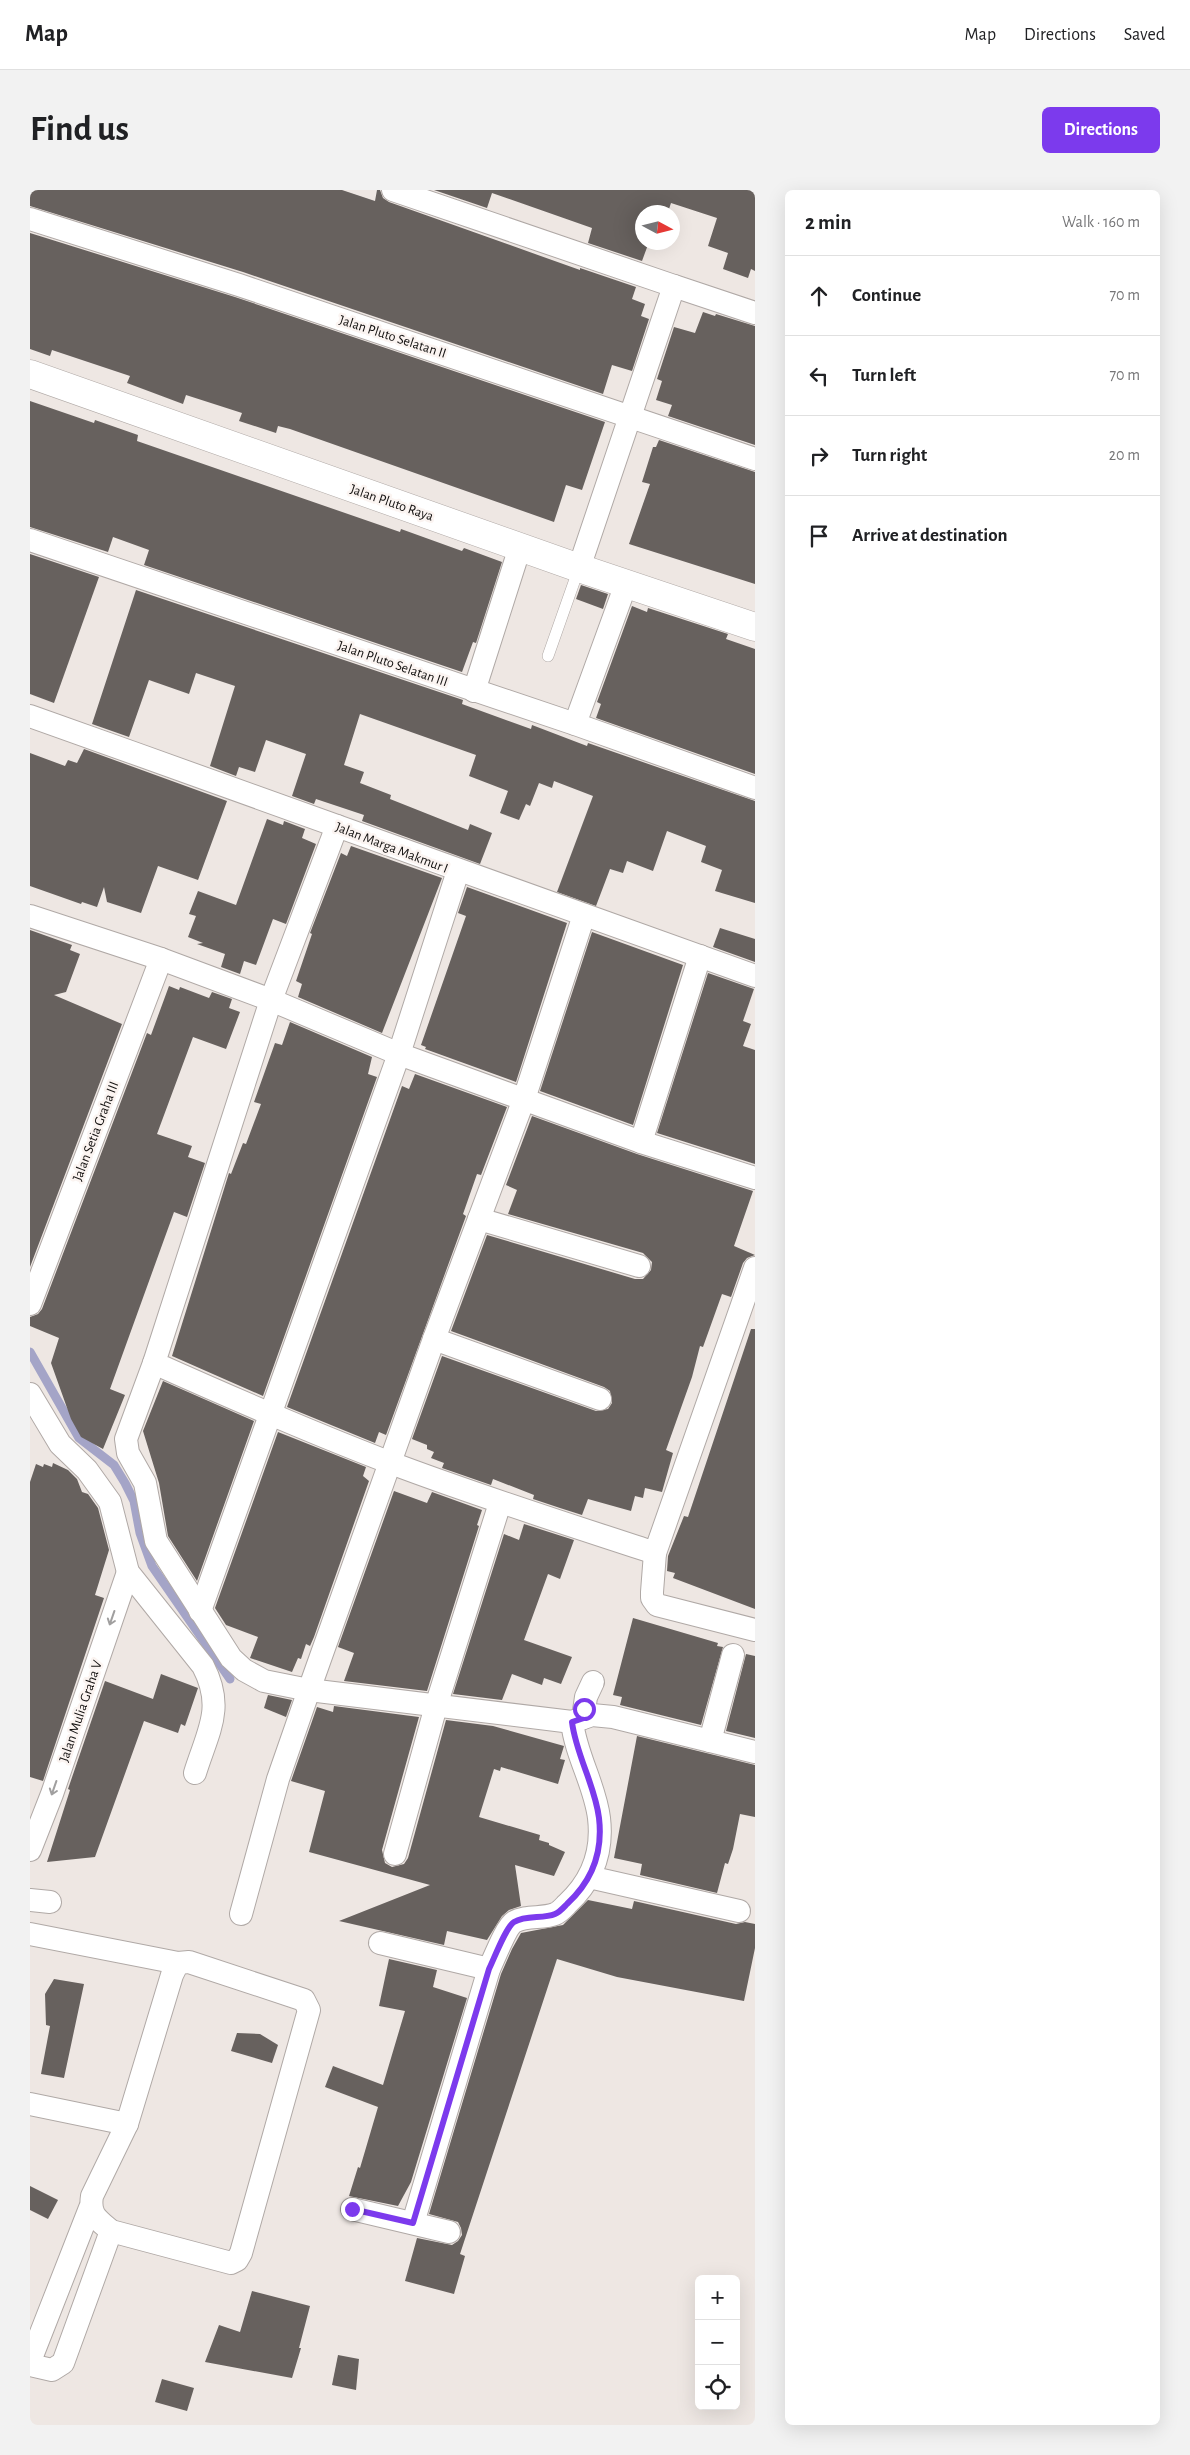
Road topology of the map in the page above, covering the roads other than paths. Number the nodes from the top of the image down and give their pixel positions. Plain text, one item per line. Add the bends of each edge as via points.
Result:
1 (393, 190) edge
2 (30, 219) edge
3 (674, 286) junction
4 (755, 312) edge
5 (30, 374) edge
6 (630, 415) junction
7 (755, 459) edge
8 (30, 540) edge
9 (520, 547) junction
10 (579, 568) junction
11 (626, 584) junction
12 (755, 627) edge
13 (548, 656) dead end
14 (474, 690) junction
15 (30, 716) edge
16 (575, 724) junction
17 (755, 788) edge
18 (337, 826) junction
19 (458, 871) junction
20 (584, 914) junction
21 (30, 916) edge
22 (700, 956) junction
23 (161, 959) junction
24 (755, 976) edge
25 (271, 1000) junction
26 (399, 1054) junction
27 (524, 1099) junction
28 (641, 1142) junction
29 (755, 1178) edge
30 (479, 1220) junction
31 (639, 1266) dead end
32 (755, 1268) edge
33 (30, 1304) edge
34 (434, 1339) junction
35 (154, 1363) junction
36 (600, 1399) dead end
37 (31, 1402) edge
38 (270, 1415) junction
39 (392, 1463) junction
40 (500, 1503) junction
41 (655, 1553) junction
42 (128, 1572) junction
43 (200, 1611) junction
44 (755, 1630) edge
45 (733, 1655) dead end
46 (593, 1682) dead end
47 (309, 1690) junction
48 (436, 1706) junction
49 (578, 1720) junction
50 (710, 1741) junction
51 (755, 1752) edge
52 (195, 1773) dead end
53 (30, 1850) edge
54 (395, 1854) dead end
55 (589, 1878) junction
56 (739, 1911) dead end
57 (241, 1914) dead end
58 (30, 1934) edge
59 (380, 1944) dead end
60 (178, 1963) junction
61 (489, 1969) junction
62 (30, 2104) edge
63 (127, 2124) junction
64 (90, 2208) junction
65 (352, 2209) dead end
66 (413, 2223) junction
67 (111, 2231) junction
68 (449, 2232) dead end
69 (30, 2363) edge

1 - 3 street
2 - 6 street, Jalan Pluto Selatan II
3 - 4 street
3 - 6 street
5 - 9 street, Jalan Pluto Raya via 164,424
6 - 7 street, Jalan Pluto Selatan II
6 - 10 street
8 - 14 street, Jalan Pluto Selatan III
9 - 10 street, Jalan Pluto Raya
9 - 14 street
10 - 11 street, Jalan Pluto Raya
10 - 13 lane
11 - 12 street, Jalan Pluto Raya
11 - 16 street
14 - 16 street, Jalan Pluto Selatan III
15 - 18 street, Jalan Marga Makmur I
16 - 17 street, Jalan Pluto Selatan III
18 - 19 street, Jalan Marga Makmur I
18 - 25 street
19 - 20 street, Jalan Marga Makmur I
19 - 26 street
20 - 22 street, Jalan Marga Makmur I
20 - 27 street
21 - 23 street
22 - 24 street, Jalan Marga Makmur I
22 - 28 street
23 - 25 street
23 - 33 street, Jalan Setia Graha III
25 - 26 street
25 - 35 street
26 - 27 street
26 - 38 street
27 - 28 street
27 - 30 street
28 - 29 street
30 - 31 street
30 - 34 street
32 - 41 street
34 - 36 street
34 - 39 street
35 - 38 street
35 - 43 street via 126,1439 128,1453 145,1483 156,1542
37 - 42 street via 60,1444 87,1470 110,1502
38 - 39 street
38 - 43 street
39 - 40 street
39 - 47 street
40 - 41 street
40 - 48 street
41 - 44 street via 652,1598 657,1605
42 - 52 street via 210,1679 215,1698 214,1712
42 -> 53 street, Jalan Mulia Graha V
43 - 47 street via 231,1658 244,1670 264,1682
45 - 50 street
46 - 49 street
47 - 48 street
47 - 57 street via 278,1779
48 - 49 street
48 - 54 street
49 - 50 street via 592,1715 613,1717
49 - 55 street via 574,1737 599,1818 599,1854
50 - 51 street
55 - 56 street
55 - 61 street via 556,1914 512,1923
58 - 60 street
59 - 61 street
60 - 63 street
60 - 67 street via 189,1962 304,2000 309,2010 237,2260 231,2263
61 - 66 street
62 - 63 street
63 - 64 street via 92,2196
64 - 67 street
64 - 69 street
65 - 66 street
66 - 68 street
67 - 69 street via 63,2363 52,2370

